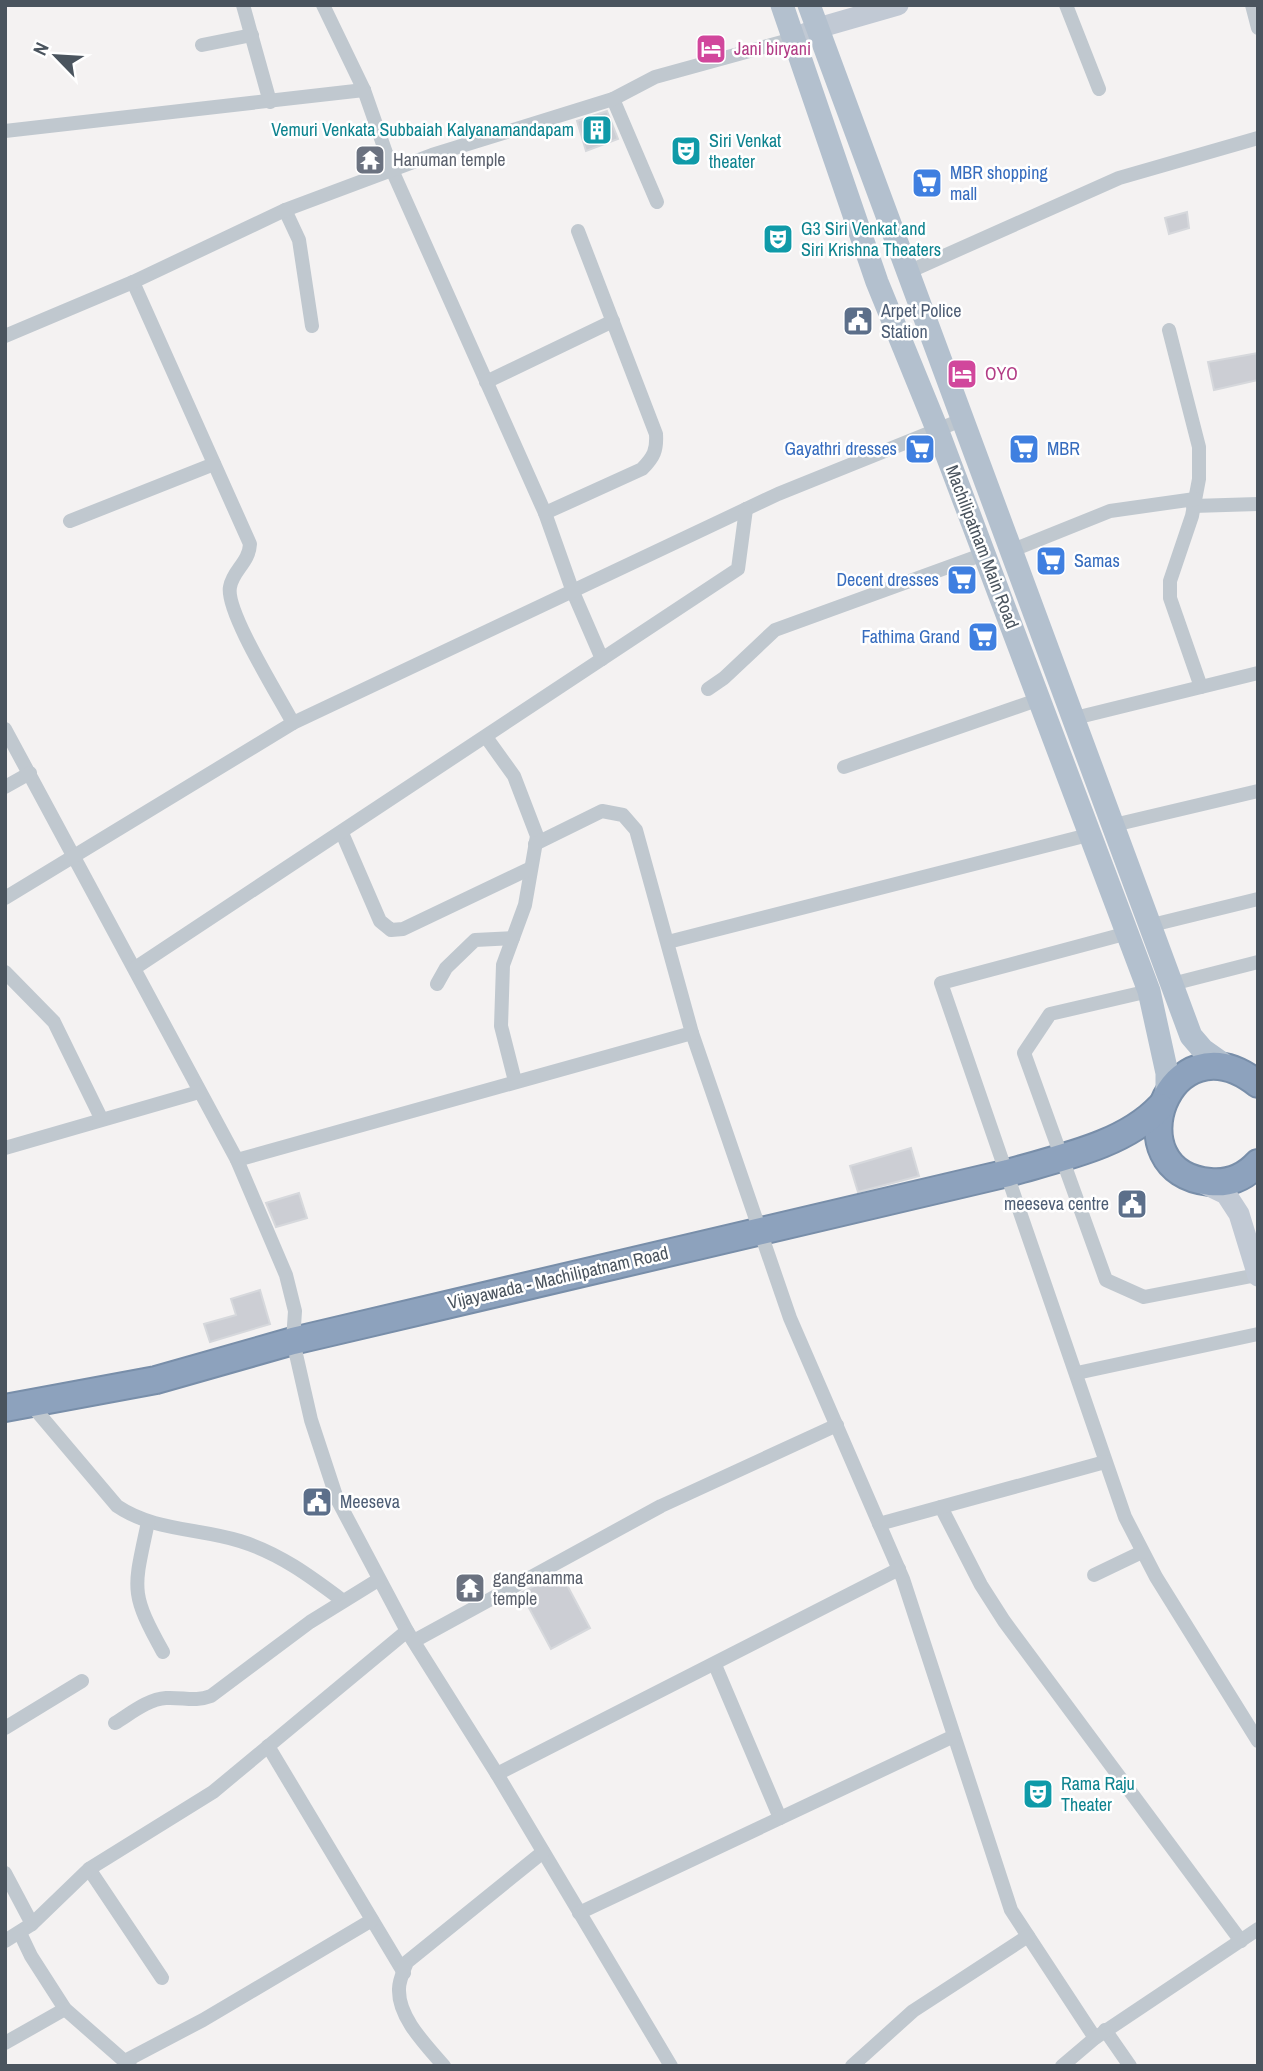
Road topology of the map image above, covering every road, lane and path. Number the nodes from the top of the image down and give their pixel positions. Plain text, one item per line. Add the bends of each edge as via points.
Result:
1 (243, 5) edge
2 (323, 5) edge
3 (782, 5) edge
4 (809, 5) edge
5 (898, 5) edge
6 (1066, 5) edge
7 (1252, 5) edge
8 (818, 28) junction
9 (1258, 28) edge
10 (252, 35) junction
11 (793, 39) junction
12 (202, 45) dead end
13 (1099, 89) dead end
14 (364, 90) junction
15 (613, 99) junction
16 (270, 102) junction
17 (5, 131) edge
18 (1258, 138) edge
19 (392, 170) junction
20 (657, 202) dead end
21 (285, 210) junction
22 (578, 231) dead end
23 (908, 272) junction
24 (132, 282) junction
25 (612, 321) junction
26 (312, 326) dead end
27 (1169, 330) dead end
28 (5, 336) edge
29 (486, 382) junction
30 (964, 419) junction
31 (937, 429) junction
32 (214, 464) junction
33 (1194, 503) junction
34 (1258, 504) edge
35 (746, 509) junction
36 (545, 513) junction
37 (71, 521) dead end
38 (1013, 550) junction
39 (984, 554) junction
40 (573, 592) junction
41 (602, 659) junction
42 (1258, 673) edge
43 (1201, 687) junction
44 (708, 689) dead end
45 (1040, 699) junction
46 (1075, 718) junction
47 (293, 723) junction
48 (5, 730) edge
49 (486, 737) junction
50 (844, 767) dead end
51 (30, 773) junction
52 (5, 787) edge
53 (1258, 791) edge
54 (1114, 825) junction
55 (342, 833) junction
56 (1092, 834) junction
57 (536, 844) junction
58 (75, 855) junction
59 (531, 868) junction
60 (5, 898) edge
61 (1258, 899) edge
62 (1152, 925) junction
63 (1128, 933) junction
64 (513, 938) junction
65 (668, 942) junction
66 (1258, 962) edge
67 (135, 968) junction
68 (5, 972) edge
69 (437, 984) dead end
70 (1172, 984) junction
71 (1149, 991) junction
72 (692, 1033) junction
73 (1227, 1067) junction
74 (515, 1081) junction
75 (1258, 1084) edge
76 (199, 1092) junction
77 (1163, 1099) junction
78 (101, 1118) junction
79 (1108, 1140) junction
80 (5, 1148) edge
81 (1162, 1150) junction
82 (1062, 1156) junction
83 (237, 1160) junction
84 (1258, 1163) edge
85 (1008, 1172) junction
86 (1201, 1181) junction
87 (759, 1231) junction
88 (1258, 1276) edge
89 (1258, 1334) edge
90 (293, 1341) junction
91 (1077, 1373) junction
92 (17, 1405) edge
93 (837, 1425) junction
94 (1105, 1462) junction
95 (941, 1507) junction
96 (148, 1522) junction
97 (879, 1524) junction
98 (1142, 1552) junction
99 (899, 1569) junction
100 (1094, 1575) dead end
101 (378, 1580) junction
102 (342, 1600) junction
103 (410, 1636) junction
104 (163, 1651) dead end
105 (715, 1665) junction
106 (82, 1681) dead end
107 (115, 1723) dead end
108 (5, 1728) edge
109 (954, 1736) junction
110 (1258, 1741) edge
111 (268, 1746) junction
112 (497, 1774) junction
113 (780, 1818) junction
114 (543, 1852) junction
115 (89, 1869) junction
116 (5, 1873) edge
117 (579, 1913) junction
118 (372, 1920) junction
119 (26, 1928) junction
120 (1258, 1929) edge
121 (1028, 1936) junction
122 (5, 1941) edge
123 (1241, 1941) junction
124 (404, 1973) junction
125 (162, 1979) dead end
126 (65, 2009) junction
127 (1100, 2034) junction
128 (5, 2043) edge
129 (128, 2063) edge
130 (444, 2066) edge
131 (671, 2066) edge
132 (852, 2066) edge
133 (1062, 2066) edge
134 (1130, 2066) edge

1 - 10 street
2 - 14 street
3 - 11 main road, Machilipatnam Main Road
4 - 8 main road, Machilipatnam Main Road
5 - 8 street
6 - 13 street
7 - 9 street
8 - 11 street
8 - 23 main road, Machilipatnam Main Road
10 - 12 street
10 - 16 street
11 - 15 street via 655,77
11 - 31 main road, Machilipatnam Main Road via 877,282
14 - 16 street
14 - 19 street
15 - 19 street
15 - 20 street
16 - 17 street
18 - 23 street via 1119,178
19 - 21 street
19 - 29 street
21 - 24 street
21 - 26 street via 299,240
22 - 25 street
23 - 30 main road, Machilipatnam Main Road
24 - 28 street
24 - 32 street
25 - 29 street
25 - 36 street via 656,433 653,459 642,469
27 - 33 street via 1199,447
29 - 36 street
30 - 31 street
30 - 38 main road, Machilipatnam Main Road
31 - 35 street
31 - 39 main road, Machilipatnam Main Road
32 - 37 street
32 - 47 street via 250,544 244,564 234,576 230,598
33 - 34 street
33 - 38 street via 1110,511
33 - 43 street via 1170,581 1170,598
35 - 40 street
35 - 41 street via 738,569
36 - 40 street
38 - 46 main road, Machilipatnam Main Road
39 - 44 street via 775,630
39 - 45 main road, Machilipatnam Main Road
40 - 41 street
40 - 47 street
41 - 49 street
42 - 43 street
43 - 46 street
45 - 50 street
45 - 56 main road, Machilipatnam Main Road
46 - 54 main road, Machilipatnam Main Road
47 - 58 street
48 - 51 street
49 - 55 street
49 - 57 street via 514,776
51 - 52 street
51 - 58 street
53 - 54 street
54 - 62 main road, Machilipatnam Main Road
55 - 59 street via 380,920 391,930 403,929
55 - 67 street
56 - 63 main road, Machilipatnam Main Road
56 - 65 street
57 - 59 street
57 - 65 street via 602,811 623,815 636,830
58 - 60 street
58 - 67 street
59 - 64 street
61 - 62 street
62 - 70 main road, Machilipatnam Main Road
63 - 71 main road, Machilipatnam Main Road
63 - 85 street via 941,983
64 - 69 street via 475,940 446,968
64 - 74 street via 503,965 500,1026
65 - 72 street
66 - 70 street
67 - 76 street
68 - 78 street via 54,1022
70 - 73 main road, Machilipatnam Main Road via 1191,1036
71 - 77 main road, Machilipatnam Main Road via 1167,1073
71 - 82 street via 1050,1014 1024,1053
72 - 74 street
72 - 87 street
73 - 75 highway
73 - 77 highway, Vijayawada - Machilipatnam Road via 1194,1070 1179,1079
74 - 83 street
76 - 78 street
76 - 83 street
77 - 79 highway, Vijayawada - Machilipatnam Road via 1146,1122
77 - 81 highway via 1157,1121
78 - 80 street
79 - 81 highway, Vijayawada - Machilipatnam Road via 1150,1141
79 - 82 highway, Vijayawada - Machilipatnam Road
81 - 86 highway via 1172,1164
82 - 85 highway, Vijayawada - Machilipatnam Road
82 - 88 street via 1106,1280 1144,1297
83 - 90 street via 286,1275 295,1311
84 - 86 highway via 1236,1179
85 - 87 highway, Vijayawada - Machilipatnam Road
85 - 91 street
86 - 88 street via 1226,1194 1239,1214
87 - 90 highway, Vijayawada - Machilipatnam Road
87 - 93 street via 790,1318
89 - 91 street
90 - 92 highway, Vijayawada - Machilipatnam Road via 156,1380
90 - 101 street via 311,1420 337,1499
91 - 94 street
92 - 96 street via 117,1506
93 - 97 street
93 - 103 street via 661,1506
94 - 95 street
94 - 98 street
95 - 97 street
95 - 123 street via 1004,1621
96 - 102 street via 240,1541 271,1553
96 - 104 street via 136,1594 140,1611
97 - 99 street
98 - 100 street
98 - 110 street
99 - 105 street
99 - 109 street
101 - 102 street
101 - 103 street
102 - 107 street via 211,1696 200,1701 155,1700
103 - 111 street
103 - 112 street
105 - 112 street
105 - 113 street
106 - 108 street
109 - 113 street
109 - 121 street via 1011,1910
111 - 115 street via 213,1791
111 - 118 street
112 - 114 street
113 - 117 street
114 - 117 street
114 - 124 street via 424,1946 407,1962
115 - 119 street
115 - 125 street
116 - 119 street
117 - 131 street
118 - 124 street
118 - 129 street
119 - 122 street
119 - 126 street via 31,1956
120 - 123 street
121 - 127 street
121 - 132 street via 923,2003
123 - 127 street
124 - 130 street via 398,1987 401,2003 416,2033
126 - 128 street
126 - 129 street
127 - 133 street
127 - 134 street

